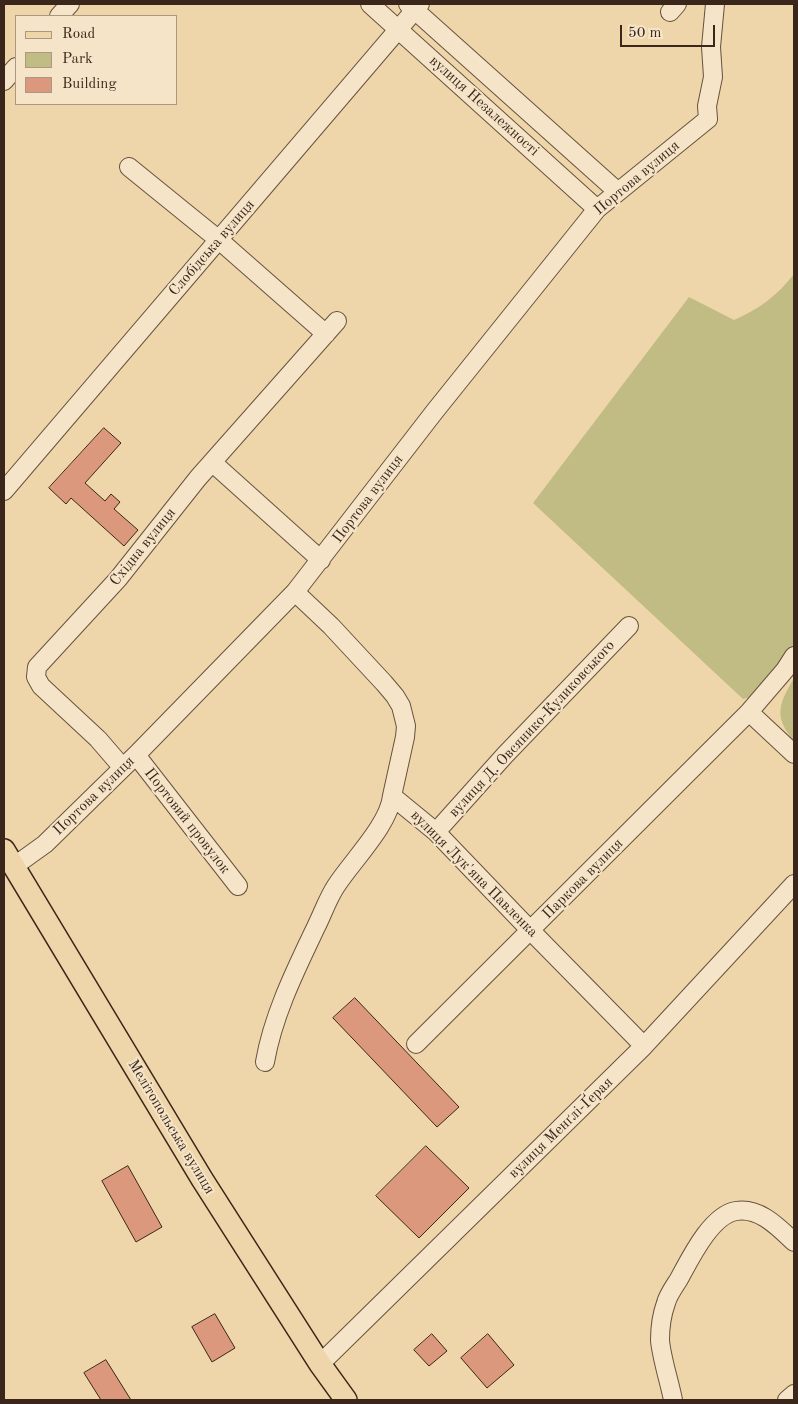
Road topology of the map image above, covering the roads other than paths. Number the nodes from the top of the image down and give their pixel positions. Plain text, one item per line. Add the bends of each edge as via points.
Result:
1 (70, 4) edge
2 (370, 4) edge
3 (715, 4) edge
4 (415, 6) edge
5 (60, 15) edge
6 (399, 30) junction
7 (15, 67) edge
8 (4, 81) edge
9 (129, 167) dead end
10 (618, 192) junction
11 (597, 209) junction
12 (219, 240) junction
13 (213, 463) junction
14 (4, 491) edge
15 (321, 560) junction
16 (295, 592) junction
17 (629, 626) dead end
18 (794, 656) edge
19 (749, 712) junction
20 (794, 754) edge
21 (136, 756) junction
22 (123, 768) junction
23 (392, 796) junction
24 (436, 832) junction
25 (8, 858) edge
26 (794, 884) edge
27 (238, 886) dead end
28 (531, 931) junction
29 (416, 1044) dead end
30 (644, 1046) junction
31 (264, 1062) dead end
32 (794, 1242) edge
33 (320, 1364) junction
34 (794, 1394) edge
35 (346, 1400) edge
36 (673, 1400) edge
37 (787, 1400) edge

1 - 5 street
2 - 6 street, вулиця Незалежності
3 - 10 street, Портова вулиця via 708,119
4 - 6 street, Слобідська вулиця
4 - 10 street, вулиця Незалежності
6 - 11 street, вулиця Незалежності
6 - 12 street, Слобідська вулиця
7 - 8 street
9 - 12 street
10 - 11 street, Портова вулиця
11 - 15 street, Портова вулиця
12 - 13 street, Східна вулиця via 332,328
12 - 14 street, Слобідська вулиця
13 - 15 street
13 - 22 street, Східна вулиця via 118,579 40,663 36,672 41,686
15 - 16 street, Портова вулиця
16 - 21 street, Портова вулиця
16 - 23 street via 331,626 401,706 406,737
17 - 24 street, вулиця Д. Овсянико-Куликовського
18 - 19 street, Паркова вулиця
19 - 20 street
19 - 28 street, Паркова вулиця
21 - 22 street, Портова вулиця
21 - 27 street, Портовий провулок
22 - 25 street, Портова вулиця via 45,844
23 - 24 street, вулиця Лук'яна Павленка
23 - 31 street via 388,811 336,887 312,936 268,1041
24 - 28 street, вулиця Лук'яна Павленка
25 - 33 main road, Мелітопольська вулиця via 202,1179
26 - 30 street, вулиця Менґлі-Ґерая
28 - 29 street, Паркова вулиця
28 - 30 street, вулиця Лук'яна Павленка
30 - 33 street, вулиця Менґлі-Ґерая
32 - 36 street via 768,1219 748,1211 728,1214 714,1224 666,1301 660,1342
33 - 35 main road, Мелітопольська вулиця
34 - 37 street

